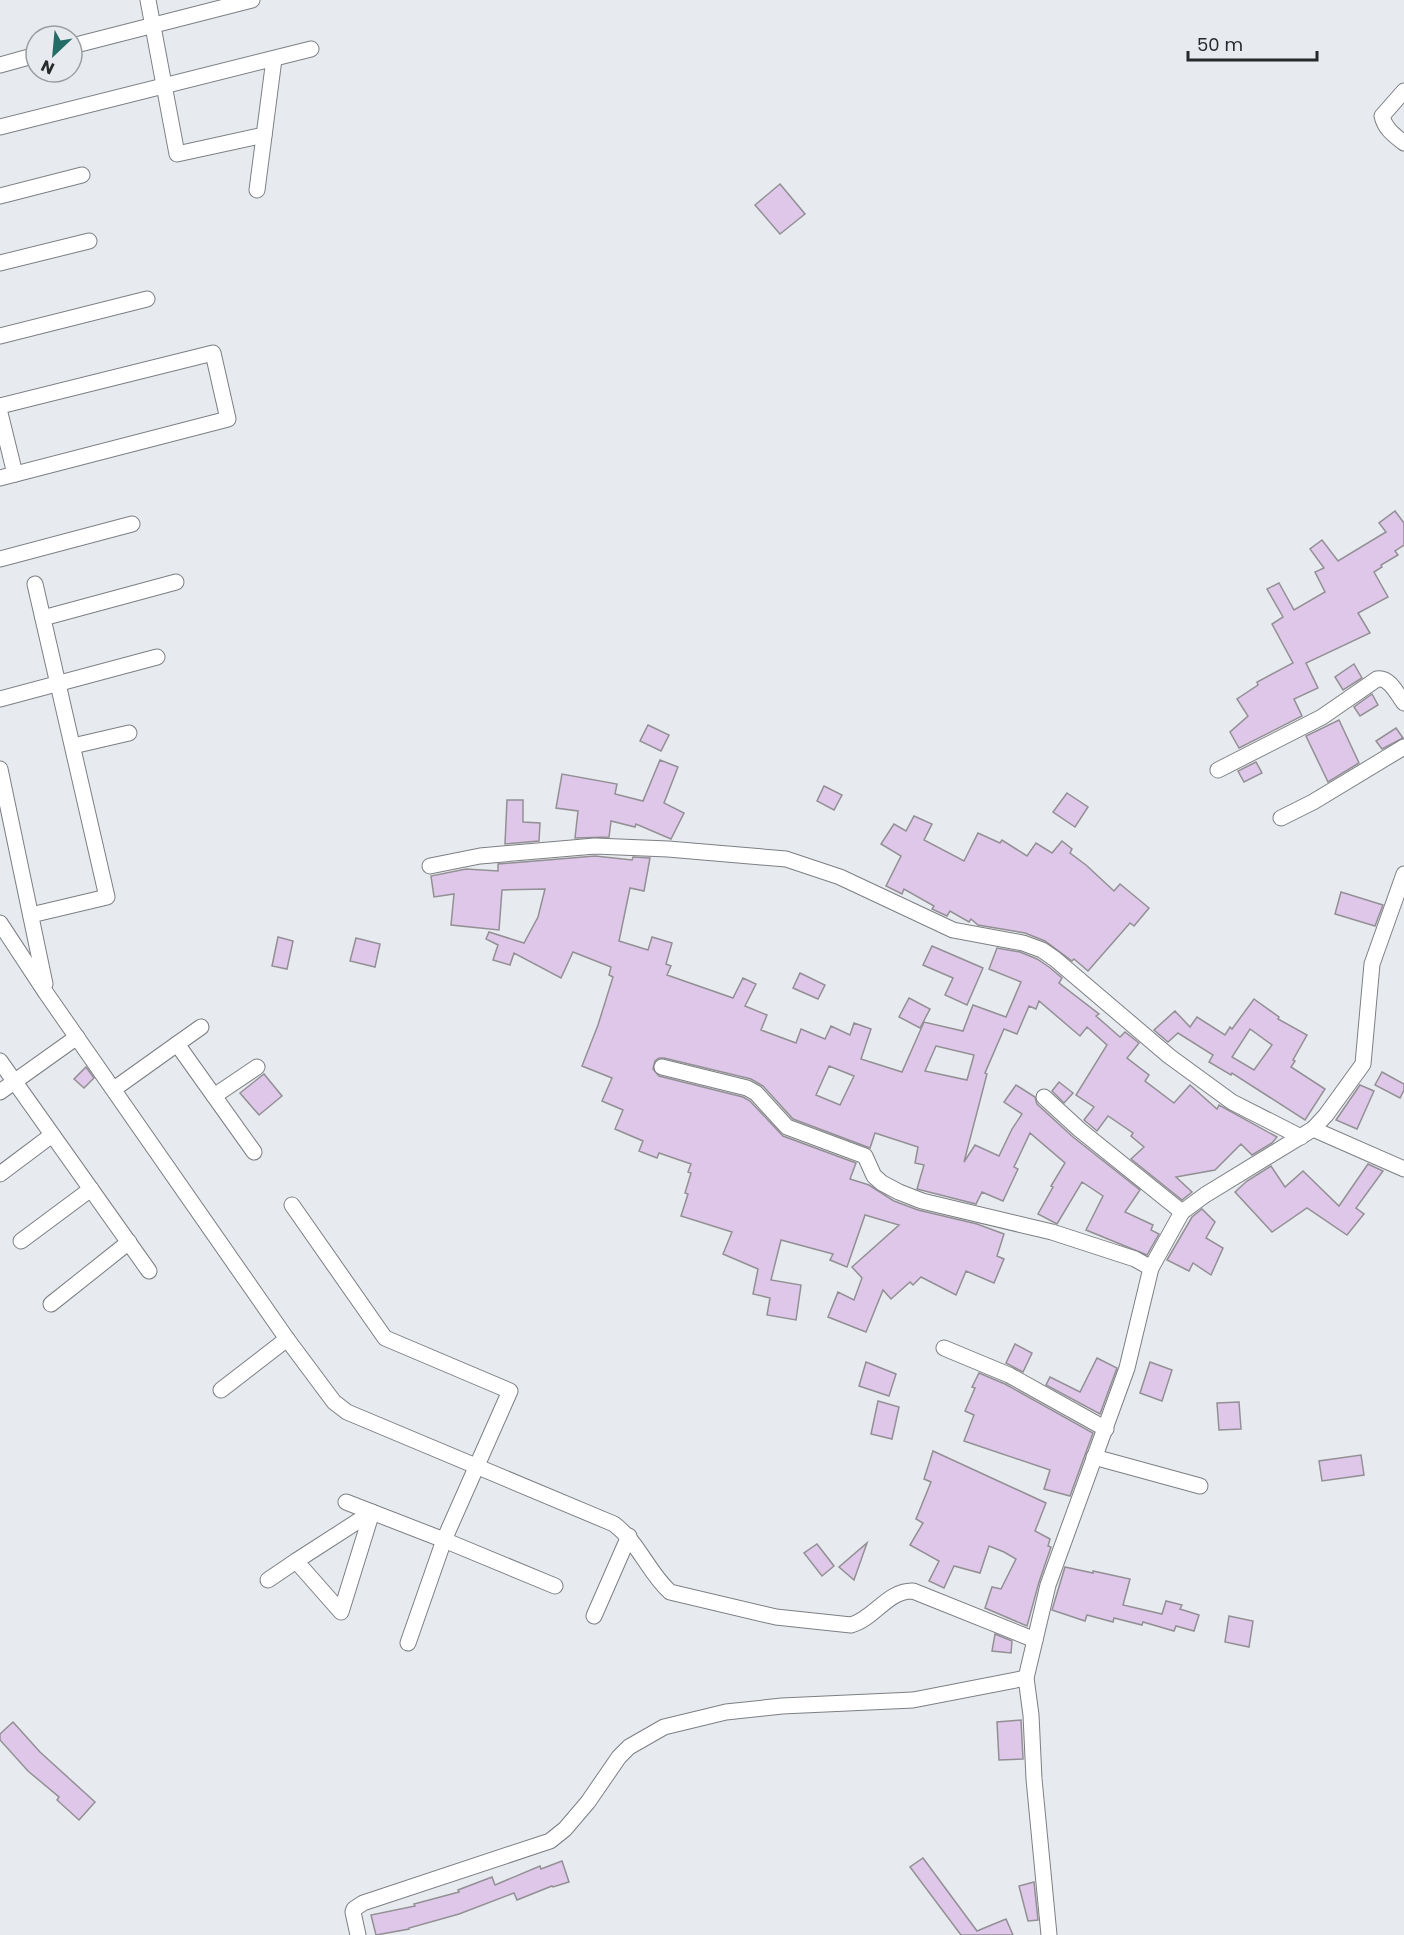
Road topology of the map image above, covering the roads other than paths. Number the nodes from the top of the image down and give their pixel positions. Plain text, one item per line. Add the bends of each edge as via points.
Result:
1 (148, 0) edge
2 (252, 0) edge
3 (154, 25) junction
4 (84, 43) edge
5 (311, 49) dead end
6 (24, 58) edge
7 (274, 59) junction
8 (0, 65) edge
9 (165, 86) junction
10 (1404, 91) edge
11 (0, 128) edge
12 (264, 135) junction
13 (1404, 143) edge
14 (81, 175) dead end
15 (257, 190) dead end
16 (0, 196) edge
17 (88, 241) dead end
18 (0, 263) edge
19 (147, 299) dead end
20 (0, 336) edge
21 (0, 406) edge
22 (0, 413) edge
23 (8, 476) edge
24 (132, 524) dead end
25 (0, 559) edge
26 (176, 582) dead end
27 (35, 584) dead end
28 (43, 618) junction
29 (157, 657) dead end
30 (58, 683) junction
31 (0, 699) edge
32 (1404, 703) edge
33 (129, 732) dead end
34 (73, 746) junction
35 (1404, 747) edge
36 (0, 769) edge
37 (1218, 770) dead end
38 (1281, 818) dead end
39 (430, 866) dead end
40 (1404, 874) edge
41 (31, 915) junction
42 (0, 923) edge
43 (46, 993) junction
44 (201, 1028) dead end
45 (77, 1037) junction
46 (177, 1044) junction
47 (0, 1061) edge
48 (257, 1067) dead end
49 (662, 1067) dead end
50 (15, 1082) junction
51 (114, 1089) junction
52 (0, 1092) edge
53 (214, 1096) junction
54 (1044, 1097) dead end
55 (1307, 1133) junction
56 (52, 1135) junction
57 (254, 1152) dead end
58 (1404, 1169) edge
59 (0, 1174) edge
60 (90, 1189) junction
61 (292, 1205) dead end
62 (1182, 1212) junction
63 (21, 1241) dead end
64 (129, 1242) junction
65 (1151, 1268) junction
66 (149, 1271) dead end
67 (51, 1304) dead end
68 (287, 1339) junction
69 (944, 1348) dead end
70 (222, 1390) dead end
71 (1106, 1429) junction
72 (1094, 1457) junction
73 (477, 1466) junction
74 (1200, 1485) dead end
75 (346, 1502) dead end
76 (372, 1512) junction
77 (629, 1536) junction
78 (444, 1540) junction
79 (296, 1561) junction
80 (268, 1580) dead end
81 (555, 1586) dead end
82 (594, 1616) dead end
83 (1035, 1640) junction
84 (408, 1643) dead end
85 (1026, 1678) junction
86 (358, 1935) edge
87 (1049, 1935) edge

1 - 3 street
2 - 3 street
3 - 4 street
3 - 9 street
5 - 7 street
6 - 8 street
7 - 9 street
7 - 12 street
9 - 11 street
9 - 12 street via 177,154
10 - 13 street via 1382,116 1384,125
12 - 15 street
14 - 16 street
17 - 18 street
19 - 20 street
21 - 23 street via 213,353 228,419
22 - 23 street
24 - 25 street
26 - 28 street
27 - 28 street
28 - 30 street
29 - 30 street
30 - 31 street
30 - 34 street
32 - 37 street via 1387,681 1377,679 1322,717
33 - 34 street
34 - 41 street via 107,897
35 - 38 street
36 - 41 street
39 - 55 street via 480,856 595,846 786,859 840,877 953,930 1042,950 1169,1056 1232,1102
40 - 55 street via 1372,964 1363,1064 1326,1115
41 - 43 street
42 - 43 street
43 - 45 street
44 - 46 street
45 - 50 street
45 - 51 street
46 - 51 street
46 - 53 street
47 - 50 street
48 - 53 street
49 - 65 street via 747,1088 787,1127 865,1156 874,1176 899,1192 1052,1232
50 - 52 street
50 - 56 street
51 - 68 street
53 - 57 street
54 - 62 street
55 - 58 street
55 - 62 street
56 - 59 street
56 - 60 street
60 - 63 street
60 - 64 street
61 - 73 street via 385,1338 510,1391
62 - 65 street
64 - 66 street
64 - 67 street
65 - 71 street via 1127,1368
68 - 70 street
68 - 73 street via 340,1407
69 - 71 street via 1009,1375
71 - 72 street
72 - 74 street
72 - 83 street via 1048,1585
73 - 77 street via 597,1515
73 - 78 street
75 - 76 street
76 - 78 street
76 - 79 street
76 - 79 street via 340,1612
77 - 82 street
77 - 83 street via 660,1581 676,1594 776,1617 851,1625 896,1594 914,1591
78 - 81 street
78 - 84 street
79 - 80 street
83 - 85 street
85 - 86 street via 913,1700 726,1712 664,1727 629,1747 588,1802 550,1841 363,1903 353,1912
85 - 87 street

